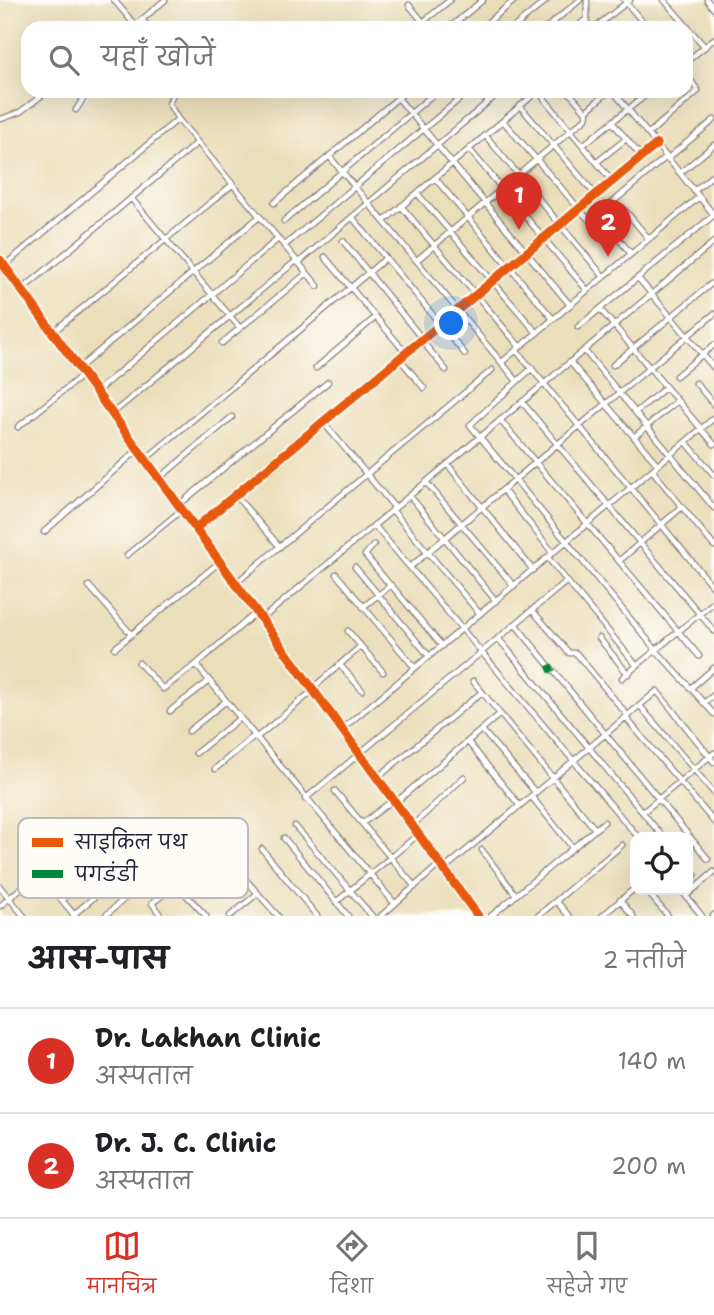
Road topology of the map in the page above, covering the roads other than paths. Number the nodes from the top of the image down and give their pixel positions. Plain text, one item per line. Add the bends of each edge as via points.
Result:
1 (114, 0) edge
2 (165, 0) edge
3 (450, 0) edge
4 (483, 0) edge
5 (514, 0) edge
6 (547, 0) edge
7 (580, 0) edge
8 (587, 0) edge
9 (664, 0) edge
10 (707, 0) edge
11 (627, 1) edge
12 (409, 5) dead end
13 (714, 9) edge
14 (142, 20) edge
15 (586, 20) edge
16 (129, 21) edge
17 (422, 21) edge
18 (424, 21) edge
19 (458, 21) edge
20 (489, 21) edge
21 (522, 21) edge
22 (554, 21) edge
23 (603, 21) edge
24 (642, 21) edge
25 (682, 21) edge
26 (693, 33) edge
27 (714, 39) edge
28 (705, 47) junction
29 (693, 56) edge
30 (39, 98) edge
31 (84, 98) edge
32 (171, 98) edge
33 (397, 98) edge
34 (399, 98) edge
35 (429, 98) edge
36 (461, 98) edge
37 (485, 98) edge
38 (493, 98) edge
39 (530, 98) edge
40 (544, 98) edge
41 (574, 98) edge
42 (602, 98) edge
43 (618, 98) edge
44 (641, 98) edge
45 (690, 98) edge
46 (488, 102) junction
47 (520, 106) junction
48 (628, 109) junction
49 (76, 110) dead end
50 (586, 111) junction
51 (0, 113) edge
52 (411, 113) junction
53 (0, 120) edge
54 (178, 120) junction
55 (714, 120) edge
56 (503, 121) junction
57 (612, 122) junction
58 (424, 129) junction
59 (571, 131) junction
60 (648, 134) junction
61 (485, 135) junction
62 (626, 139) junction
63 (197, 143) junction
64 (656, 144) junction
65 (582, 145) junction
66 (714, 145) edge
67 (438, 146) junction
68 (553, 146) junction
69 (469, 149) junction
70 (329, 156) junction
71 (641, 156) junction
72 (666, 158) junction
73 (536, 160) junction
74 (597, 162) junction
75 (453, 163) junction
76 (342, 172) junction
77 (680, 173) junction
78 (519, 174) junction
79 (714, 174) edge
80 (435, 178) junction
81 (612, 181) junction
82 (232, 185) junction
83 (355, 187) junction
84 (502, 188) junction
85 (694, 191) junction
86 (417, 193) junction
87 (596, 194) junction
88 (699, 197) junction
89 (131, 198) junction
90 (274, 202) dead end
91 (369, 203) junction
92 (485, 203) junction
93 (401, 206) junction
94 (623, 208) dead end
95 (579, 210) junction
96 (714, 215) edge
97 (259, 217) junction
98 (352, 217) junction
99 (468, 217) junction
100 (588, 219) dead end
101 (284, 221) dead end
102 (384, 221) junction
103 (561, 225) junction
104 (451, 232) junction
105 (545, 238) junction
106 (278, 239) junction
107 (649, 239) junction
108 (164, 240) junction
109 (343, 241) dead end
110 (714, 242) edge
111 (284, 246) junction
112 (434, 246) junction
113 (527, 253) junction
114 (631, 254) junction
115 (326, 257) dead end
116 (386, 258) junction
117 (0, 260) edge
118 (417, 260) junction
119 (297, 262) junction
120 (5, 265) junction
121 (510, 267) junction
122 (369, 272) junction
123 (192, 273) junction
124 (307, 273) junction
125 (604, 277) junction
126 (638, 278) junction
127 (494, 280) junction
128 (711, 284) dead end
129 (318, 286) dead end
130 (351, 287) junction
131 (23, 289) junction
132 (587, 290) junction
133 (651, 294) junction
134 (212, 295) junction
135 (476, 295) junction
136 (570, 305) junction
137 (600, 309) junction
138 (458, 311) junction
139 (714, 314) edge
140 (229, 316) junction
141 (376, 317) junction
142 (671, 317) junction
143 (554, 319) junction
144 (442, 326) junction
145 (614, 326) junction
146 (578, 327) dead end
147 (240, 328) junction
148 (53, 332) junction
149 (537, 333) junction
150 (687, 336) junction
151 (423, 341) junction
152 (222, 343) dead end
153 (714, 345) edge
154 (633, 348) junction
155 (518, 349) junction
156 (584, 350) junction
157 (406, 353) junction
158 (465, 354) dead end
159 (702, 354) junction
160 (399, 358) junction
161 (502, 362) junction
162 (570, 362) junction
163 (612, 365) dead end
164 (649, 367) junction
165 (79, 368) junction
166 (316, 368) dead end
167 (532, 368) junction
168 (714, 368) edge
169 (446, 370) dead end
170 (492, 370) dead end
171 (84, 374) junction
172 (676, 376) dead end
173 (517, 381) junction
174 (328, 382) dead end
175 (545, 383) junction
176 (696, 383) dead end
177 (424, 387) dead end
178 (666, 387) junction
179 (97, 391) junction
180 (620, 392) junction
181 (677, 401) junction
182 (522, 402) junction
183 (606, 404) junction
184 (714, 405) edge
185 (636, 412) junction
186 (113, 413) junction
187 (232, 417) dead end
188 (714, 418) edge
189 (500, 420) junction
190 (323, 422) junction
191 (579, 426) junction
192 (647, 426) junction
193 (18, 427) dead end
194 (701, 429) junction
195 (634, 437) junction
196 (479, 438) junction
197 (686, 442) junction
198 (557, 444) junction
199 (714, 444) edge
200 (140, 448) junction
201 (671, 455) junction
202 (147, 458) junction
203 (535, 463) junction
204 (447, 464) junction
205 (658, 465) junction
206 (652, 470) junction
207 (366, 475) junction
208 (714, 475) edge
209 (161, 477) junction
210 (515, 480) junction
211 (426, 482) junction
212 (631, 488) junction
213 (503, 490) junction
214 (235, 495) junction
215 (410, 496) junction
216 (181, 506) junction
217 (609, 506) junction
218 (682, 507) junction
219 (481, 508) junction
220 (714, 508) edge
221 (394, 509) junction
222 (462, 524) junction
223 (661, 524) junction
224 (374, 525) junction
225 (587, 525) junction
226 (197, 527) junction
227 (44, 532) dead end
228 (445, 538) junction
229 (567, 542) junction
230 (639, 542) junction
231 (374, 545) dead end
232 (714, 546) edge
233 (280, 547) junction
234 (428, 552) junction
235 (553, 553) junction
236 (127, 555) dead end
237 (548, 558) junction
238 (221, 561) junction
239 (619, 561) junction
240 (355, 567) dead end
241 (410, 567) junction
242 (533, 570) junction
243 (336, 574) dead end
244 (567, 581) junction
245 (237, 582) junction
246 (390, 585) junction
247 (89, 586) dead end
248 (514, 586) junction
249 (714, 588) edge
250 (378, 595) junction
251 (496, 601) junction
252 (714, 602) edge
253 (363, 607) junction
254 (532, 610) junction
255 (258, 611) junction
256 (480, 614) junction
257 (700, 614) junction
258 (263, 618) junction
259 (515, 624) junction
260 (461, 629) junction
261 (348, 631) dead end
262 (714, 631) edge
263 (678, 632) junction
264 (131, 634) junction
265 (498, 638) junction
266 (599, 638) dead end
267 (361, 646) junction
268 (442, 646) junction
269 (115, 648) dead end
270 (656, 650) junction
271 (481, 653) junction
272 (429, 656) junction
273 (699, 656) dead end
274 (139, 663) dead end
275 (198, 663) junction
276 (340, 665) junction
277 (637, 666) junction
278 (415, 668) junction
279 (714, 668) edge
280 (383, 672) dead end
281 (628, 674) junction
282 (622, 678) dead end
283 (209, 681) junction
284 (473, 681) dead end
285 (692, 687) junction
286 (314, 688) junction
287 (362, 690) dead end
288 (482, 692) junction
289 (714, 695) edge
290 (226, 701) junction
291 (705, 702) junction
292 (640, 706) junction
293 (170, 711) dead end
294 (714, 713) edge
295 (500, 715) junction
296 (627, 717) junction
297 (240, 719) junction
298 (342, 729) junction
299 (482, 730) junction
300 (189, 731) dead end
301 (604, 735) junction
302 (255, 737) junction
303 (468, 742) junction
304 (589, 748) junction
305 (197, 753) dead end
306 (359, 754) junction
307 (712, 754) edge
308 (573, 761) junction
309 (714, 762) edge
310 (215, 769) dead end
311 (694, 769) junction
312 (464, 777) dead end
313 (377, 778) junction
314 (553, 779) junction
315 (679, 781) junction
316 (335, 791) dead end
317 (714, 793) edge
318 (534, 794) junction
319 (305, 799) junction
320 (658, 799) junction
321 (394, 801) junction
322 (520, 806) junction
323 (643, 812) junction
324 (604, 822) dead end
325 (714, 822) edge
326 (363, 823) junction
327 (413, 825) junction
328 (295, 826) dead end
329 (595, 829) junction
330 (634, 832) edge
331 (659, 832) edge
332 (419, 834) junction
333 (284, 838) dead end
334 (622, 845) dead end
335 (573, 848) junction
336 (262, 849) dead end
337 (482, 850) dead end
338 (391, 856) junction
339 (708, 859) dead end
340 (442, 867) junction
341 (714, 872) edge
342 (693, 873) edge
343 (370, 875) junction
344 (695, 875) dead end
345 (248, 882) edge
346 (0, 887) edge
347 (415, 887) junction
348 (18, 890) edge
349 (351, 890) junction
350 (630, 892) edge
351 (258, 893) junction
352 (516, 895) junction
353 (650, 895) edge
354 (686, 896) joint
355 (9, 898) junction
356 (94, 898) edge
357 (125, 898) edge
358 (159, 898) edge
359 (189, 898) edge
360 (62, 900) edge
361 (620, 900) junction
362 (556, 901) junction
363 (336, 902) junction
364 (395, 904) junction
365 (0, 906) edge
366 (389, 909) junction
367 (74, 915) edge
368 (24, 916) edge
369 (105, 916) edge
370 (161, 916) edge
371 (206, 916) edge
372 (230, 916) edge
373 (278, 916) edge
374 (317, 916) edge
375 (348, 916) edge
376 (372, 916) edge
377 (381, 916) edge
378 (395, 916) edge
379 (478, 916) edge
380 (491, 916) edge
381 (538, 916) edge
382 (569, 916) edge
383 (602, 916) edge
384 (633, 916) edge
385 (668, 916) edge
386 (702, 916) edge

1 - 16 street
2 - 14 street
3 - 18 street
4 - 19 street
5 - 20 street
6 - 21 street
7 - 22 street
8 - 15 street
9 - 25 street
10 - 13 street
11 - 23 street
11 - 24 street
12 - 17 street
26 - 28 street
27 - 28 street
28 - 29 street
30 - 53 street
31 - 49 street
32 - 54 street via 169,104
33 - 70 street
34 - 52 street
35 - 52 street
36 - 58 street
37 - 46 street
38 - 46 street
39 - 47 street
40 - 59 street
41 - 50 street
42 - 50 street
43 - 48 street
44 - 48 street
45 - 60 street
46 - 67 street
47 - 56 street
47 - 68 street
48 - 57 street
48 - 60 street
50 - 59 street via 588,116
51 - 53 street
52 - 58 street
52 - 76 street
54 - 63 street
54 - 120 street
55 - 72 street
56 - 61 street
56 - 73 street
57 - 62 street
57 - 65 street
58 - 67 street
58 - 83 street
59 - 65 street
59 - 68 street
60 - 64 street
61 - 69 street
61 - 78 street
62 - 71 street
62 - 74 street
63 - 82 street
63 - 89 street
64 - 71 street
64 - 72 street
65 - 74 street
66 - 77 street
67 - 75 street
67 - 91 street
68 - 73 street
68 - 87 street
69 - 75 street
69 - 84 street
70 - 76 street
70 - 90 street
71 - 81 street
72 - 77 street
72 - 114 street via 599,214
73 - 78 street
73 - 95 street
74 - 81 street
75 - 80 street
75 - 92 street
76 - 83 street
76 - 101 street
77 - 85 street
78 - 84 street
78 - 103 street
79 - 85 street
80 - 86 street
80 - 99 street
81 - 87 street
82 - 97 street
82 - 108 street
83 - 91 street
83 - 111 street
84 - 92 street
84 - 105 street
85 - 88 street
86 - 93 street
86 - 104 street
87 - 95 street
88 - 96 street
88 - 107 street
89 - 108 street
89 - 131 street
91 - 98 street
91 - 102 street
92 - 99 street
92 - 113 street
93 - 102 street
93 - 112 street
94 - 107 street
95 - 100 street
95 - 103 street
96 - 126 street
97 - 106 street
97 - 123 street
98 - 116 street
98 - 119 street
99 - 104 street
99 - 121 street
102 - 118 street
103 - 105 street
103 - 125 street
104 - 112 street
104 - 127 street
105 - 113 street
105 - 132 street
106 - 111 street
106 - 134 street
107 - 114 street
108 - 123 street
108 - 148 street
109 - 122 street
110 - 133 street
111 - 119 street
112 - 118 street
112 - 135 street
113 - 121 street
113 - 136 street
114 - 125 street
115 - 130 street
116 - 122 street
116 - 144 street
117 - 120 street
118 - 138 street
119 - 124 street
119 - 140 street
120 - 131 street
121 - 127 street
121 - 143 street
122 - 130 street
122 - 151 street
123 - 134 street
123 - 165 street
124 - 129 street
124 - 147 street
125 - 132 street
126 - 133 street
126 - 137 street
127 - 135 street
127 - 149 street
128 - 142 street
130 - 141 street
130 - 202 street
131 - 148 street
132 - 136 street
133 - 142 street
133 - 145 street
134 - 140 street
134 - 179 street
135 - 138 street
135 - 155 street
136 - 143 street
137 - 145 street
137 - 146 street
138 - 144 street
138 - 161 street
139 - 150 street
140 - 147 street
140 - 186 street
141 - 157 street
141 - 166 street
142 - 150 street
142 - 154 street
143 - 149 street
144 - 151 street
144 - 158 street
145 - 154 street
145 - 156 street
147 - 152 street
148 - 165 street
149 - 155 street
150 - 159 street
150 - 164 street
151 - 157 street
151 - 169 street
153 - 159 street
154 - 163 street
154 - 164 street
155 - 161 street
155 - 167 street
156 - 162 street
156 - 180 street
157 - 160 street
159 - 168 street
159 - 172 street
160 - 177 street
160 - 190 street
161 - 173 street
162 - 175 street
162 - 183 street
164 - 178 street
164 - 180 street
165 - 171 street
167 - 173 street
167 - 175 street
170 - 207 street
171 - 179 street
171 - 193 street
173 - 196 street via 470,422
174 - 216 street
175 - 182 street
175 - 191 street
176 - 184 street
178 - 181 street
178 - 185 street
179 - 186 street
180 - 183 street
180 - 185 street
181 - 192 street
181 - 194 street
182 - 189 street
182 - 198 street
183 - 191 street
183 - 195 street
185 - 192 street
186 - 200 street
187 - 209 street
188 - 194 street
189 - 196 street
189 - 203 street
190 - 207 street
190 - 214 street
191 - 198 street
191 - 212 street
192 - 195 street
192 - 201 street
194 - 197 street
194 - 199 street
195 - 205 street
196 - 204 street
196 - 210 street
197 - 201 street
197 - 208 street
198 - 203 street
198 - 217 street
200 - 202 street
200 - 227 street
201 - 205 street
201 - 220 street
202 - 209 street
203 - 210 street
203 - 225 street
204 - 211 street
204 - 219 street
205 - 206 street
206 - 212 street
206 - 218 street
207 - 221 street
207 - 233 street
209 - 216 street
210 - 213 street
210 - 229 street
211 - 215 street
211 - 222 street
212 - 217 street
212 - 223 street
213 - 219 street
213 - 235 street
214 - 226 street
214 - 233 street
215 - 221 street
215 - 228 street
216 - 226 street
216 - 236 street
217 - 225 street
217 - 230 street
218 - 223 street
218 - 232 street
219 - 222 street
219 - 242 street
221 - 224 street
221 - 234 street
222 - 228 street
222 - 248 street
223 - 230 street
223 - 249 street
224 - 241 street
224 - 258 street
225 - 229 street
225 - 239 street
226 - 238 street
228 - 234 street
228 - 251 street
229 - 235 street
229 - 270 street
230 - 239 street
230 - 257 street
231 - 246 street via 365,555
233 - 245 street
234 - 241 street
234 - 256 street
235 - 237 street
237 - 242 street
237 - 244 street
238 - 245 street
238 - 264 street
239 - 263 street
240 - 250 street
241 - 260 street
242 - 248 street
243 - 253 street
244 - 254 street
244 - 277 street
245 - 255 street
246 - 250 street
246 - 268 street
247 - 264 street
248 - 251 street
250 - 253 street
250 - 272 street
251 - 256 street
252 - 257 street
253 - 278 street
254 - 259 street
254 - 296 street via 569,653 576,653
255 - 258 street
255 - 275 street
256 - 260 street
257 - 262 street
257 - 263 street
258 - 286 street
259 - 265 street
259 - 301 street
260 - 268 street
260 - 271 street
261 - 267 street
263 - 270 street
263 - 273 street
264 - 269 street
265 - 271 street
265 - 304 street
266 - 281 street
267 - 276 street
267 - 280 street
268 - 272 street
270 - 277 street
270 - 285 street
271 - 306 street
271 - 308 street
272 - 278 street
274 - 275 street via 163,689
275 - 283 street
276 - 286 street
276 - 287 street
277 - 281 street
278 - 298 street
279 - 285 street
281 - 282 street
283 - 290 street
283 - 293 street
284 - 288 street
285 - 291 street
286 - 298 street
286 - 302 street
288 - 295 street
288 - 313 street
289 - 291 street
290 - 297 street
290 - 300 street
291 - 294 street
292 - 296 street
292 - 307 street via 657,691
292 - 311 street
295 - 299 street
295 - 314 street
296 - 301 street
296 - 315 street
297 - 302 street
297 - 305 street
298 - 306 street
299 - 303 street
299 - 318 street
301 - 304 street
301 - 320 street
302 - 310 street
302 - 319 street
303 - 321 street
303 - 322 street
304 - 308 street
304 - 323 street
306 - 313 street
306 - 319 street
307 - 309 street
307 - 311 street
308 - 314 street
308 - 330 street
311 - 315 street
311 - 317 street
312 - 327 street
313 - 321 street
314 - 318 street
314 - 329 street
315 - 320 street
315 - 325 street
316 - 326 street
318 - 322 street
318 - 335 street
319 - 343 street
320 - 323 street
320 - 339 street
321 - 326 street
321 - 327 street
322 - 340 street
323 - 331 street
324 - 329 street
326 - 338 street
327 - 332 street
328 - 349 street
329 - 335 street
332 - 338 street
332 - 340 street
333 - 363 street
334 - 362 street
335 - 352 street
336 - 374 street
337 - 352 street
338 - 343 street
338 - 347 street
340 - 347 street
340 - 379 street
341 - 354 street
342 - 344 street
343 - 349 street
343 - 364 street
345 - 351 street
346 - 355 street
347 - 364 street
348 - 355 street
349 - 363 street
349 - 376 street
350 - 361 street
351 - 372 street
351 - 373 street
352 - 380 street
353 - 385 street
354 - 386 street
355 - 365 street
355 - 368 street
356 - 367 street
357 - 369 street
358 - 370 street via 152,903
359 - 371 street
360 - 367 street
361 - 383 street
361 - 384 street
362 - 381 street
362 - 382 street
363 - 375 street
364 - 366 street
366 - 377 street
366 - 378 street

